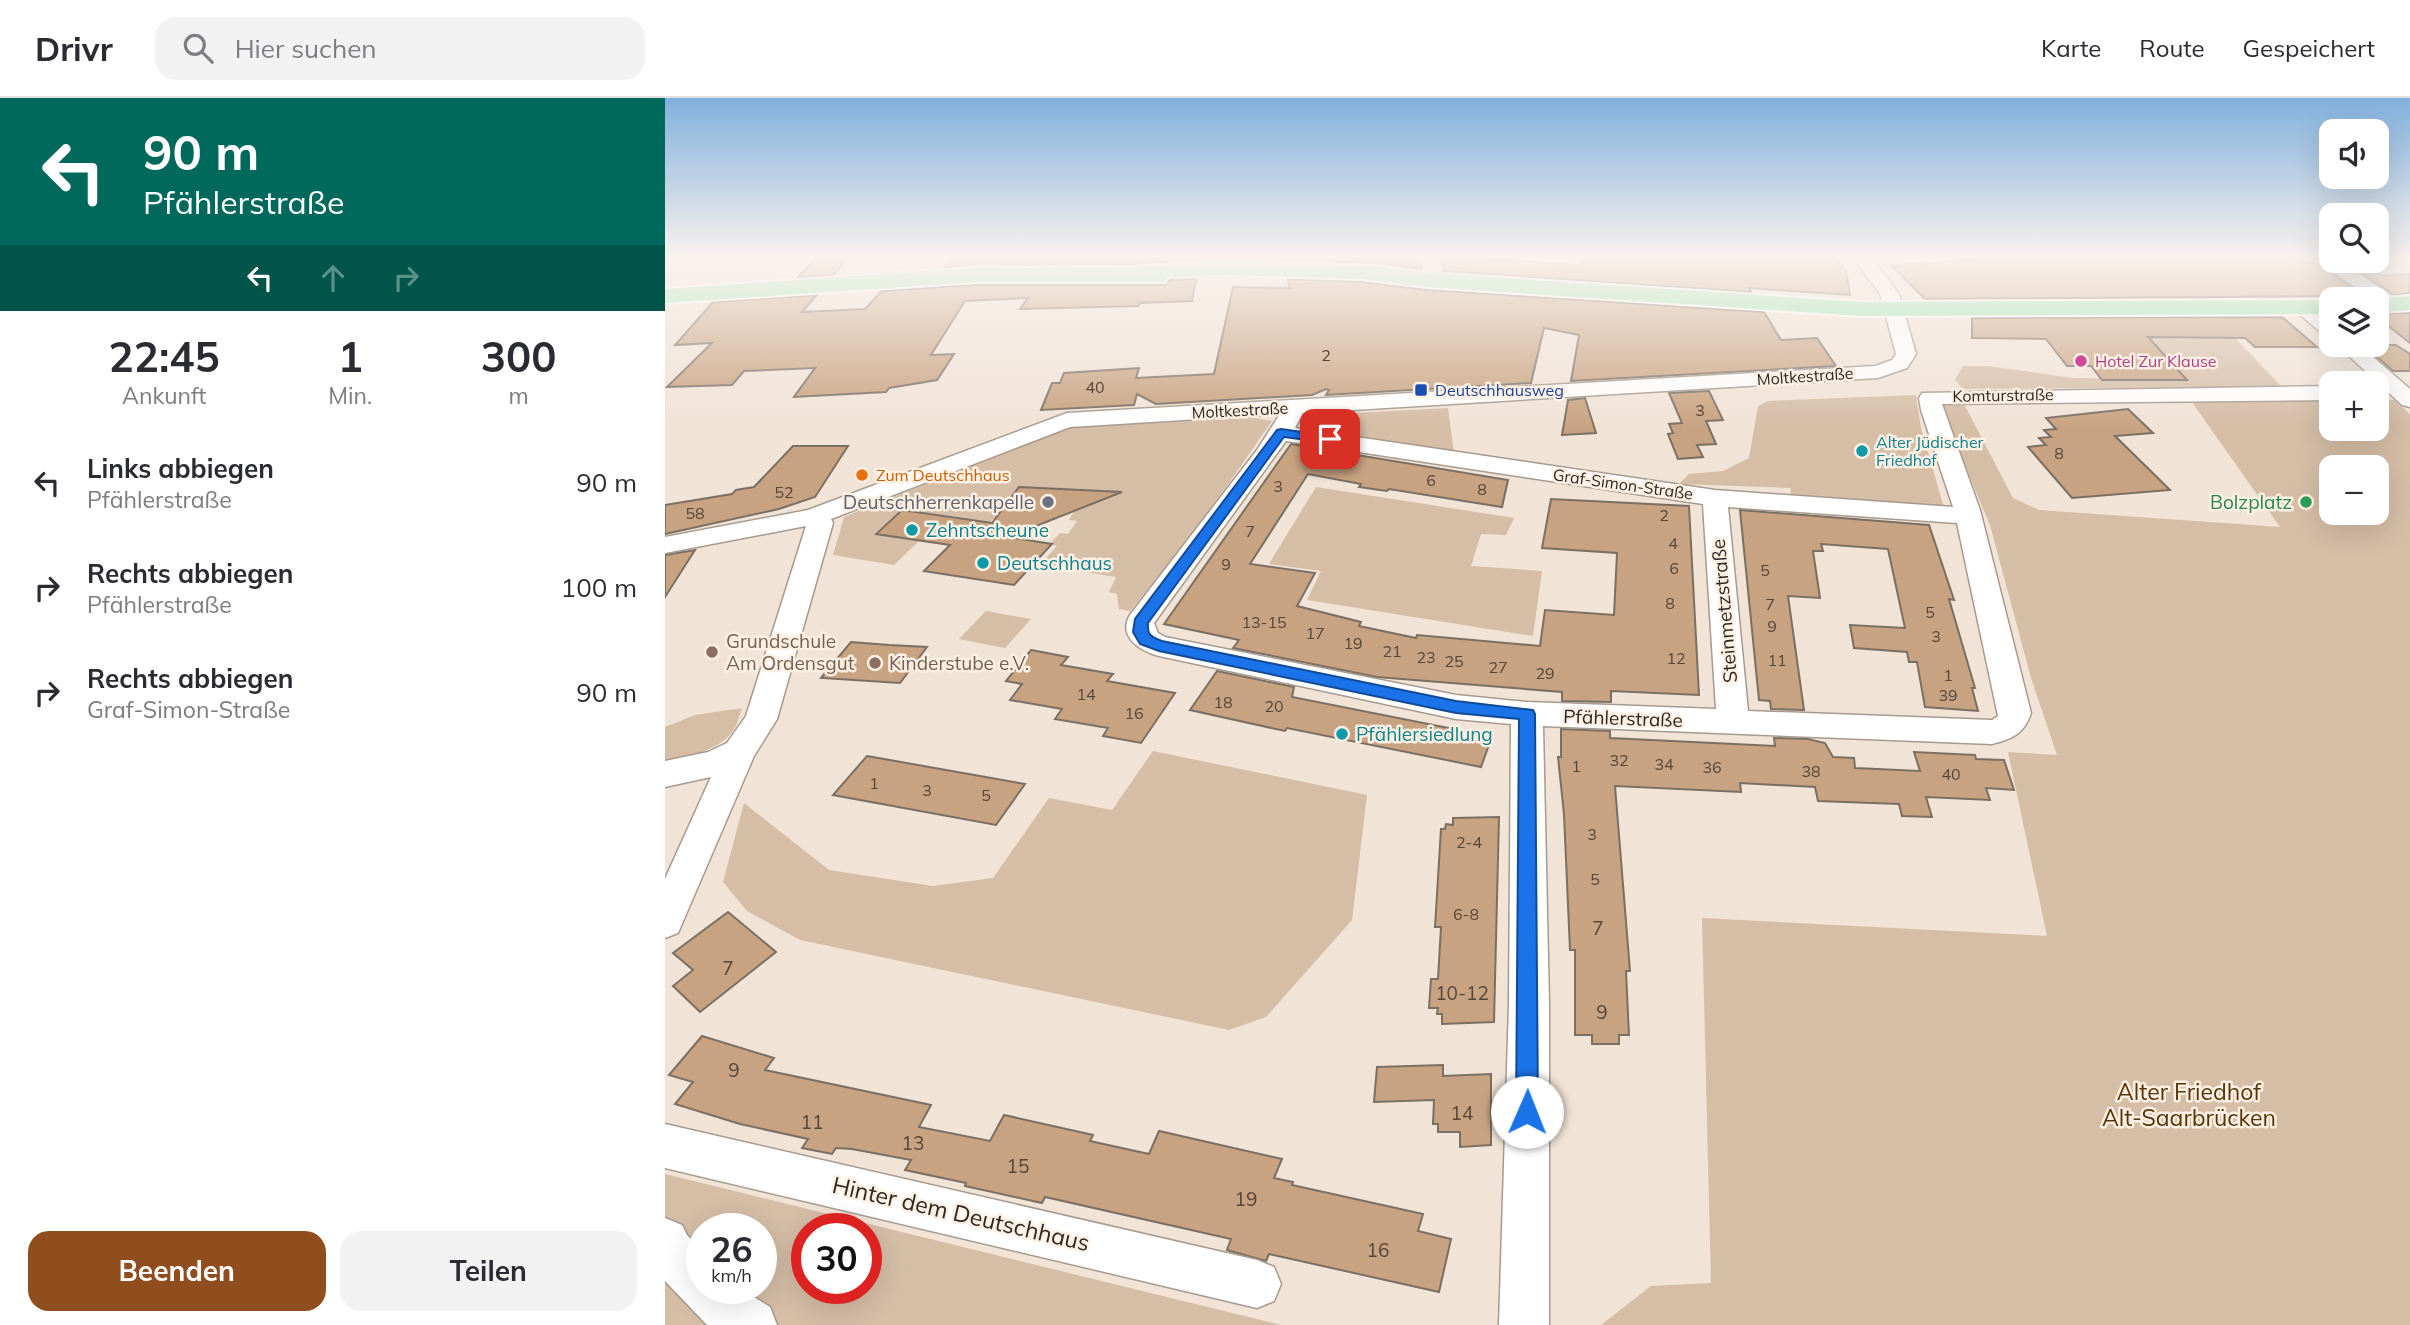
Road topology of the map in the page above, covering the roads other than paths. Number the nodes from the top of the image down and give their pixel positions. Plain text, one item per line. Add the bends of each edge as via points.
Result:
1 (1895, 313) edge
2 (2361, 357) edge
3 (2319, 393) edge
4 (2389, 394) edge
5 (2407, 396) edge
6 (1286, 420) junction
7 (1715, 498) junction
8 (817, 515) junction
9 (1967, 516) junction
10 (665, 545) edge
11 (1527, 714) junction
12 (1733, 723) junction
13 (1971, 732) joint
14 (739, 752) junction
15 (665, 774) edge
16 (665, 921) edge
17 (665, 1146) edge
18 (665, 1242) edge
19 (686, 1268) edge
20 (1257, 1284) dead end
21 (721, 1304) edge
22 (752, 1325) edge
23 (1524, 1325) edge

1 - 6 street, Moltkestraße via 1906,354 1900,363 1878,372
2 - 5 street
3 - 9 street, Komturstraße via 1930,398
4 - 5 street
6 - 7 street, Graf-Simon-Straße
6 - 8 street, Moltkestraße via 1067,420
6 - 11 street, Pfählerstraße via 1140,622 1146,640 1456,707
7 - 9 street, Graf-Simon-Straße
7 - 12 street, Steinmetzstraße
8 - 10 street, Moltkestraße
8 - 14 street via 820,523 761,719
9 - 13 street, Komturstraße via 2015,713 2006,729
11 - 12 street, Pfählerstraße
11 - 23 street
12 - 13 street, Pfählerstraße
14 - 15 street via 713,764
14 - 16 street
17 - 20 street, Hinter dem Deutschhaus
18 - 19 street
21 - 22 street

